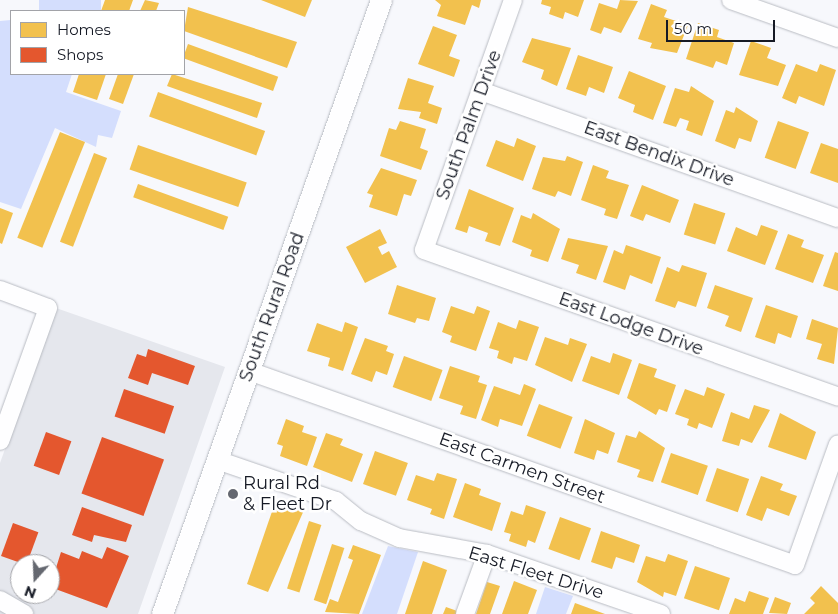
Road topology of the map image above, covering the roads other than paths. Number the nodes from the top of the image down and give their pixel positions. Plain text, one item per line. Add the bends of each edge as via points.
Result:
1 (381, 0) edge
2 (513, 0) edge
3 (731, 0) edge
4 (838, 38) edge
5 (481, 91) junction
6 (838, 218) edge
7 (424, 250) joint
8 (0, 290) edge
9 (249, 372) junction
10 (838, 397) edge
11 (0, 441) edge
12 (838, 444) edge
13 (217, 460) junction
14 (487, 554) junction
15 (0, 600) edge
16 (633, 609) edge
17 (24, 614) edge
18 (162, 614) edge
19 (465, 614) edge
20 (661, 614) edge

1 - 9 main road, South Rural Road
2 - 5 street, South Palm Drive
3 - 4 street
5 - 6 street, East Bendix Drive
5 - 7 street, South Palm Drive
7 - 10 street, East Lodge Drive
8 - 11 street via 48,308
9 - 12 street, East Carmen Street via 795,565
9 - 13 main road, South Rural Road
13 - 14 street, East Fleet Drive via 336,501 361,521 399,538
13 - 18 main road, South Rural Road
14 - 16 street, East Fleet Drive
14 - 19 street
15 - 17 street
16 - 20 street, East Fleet Drive

